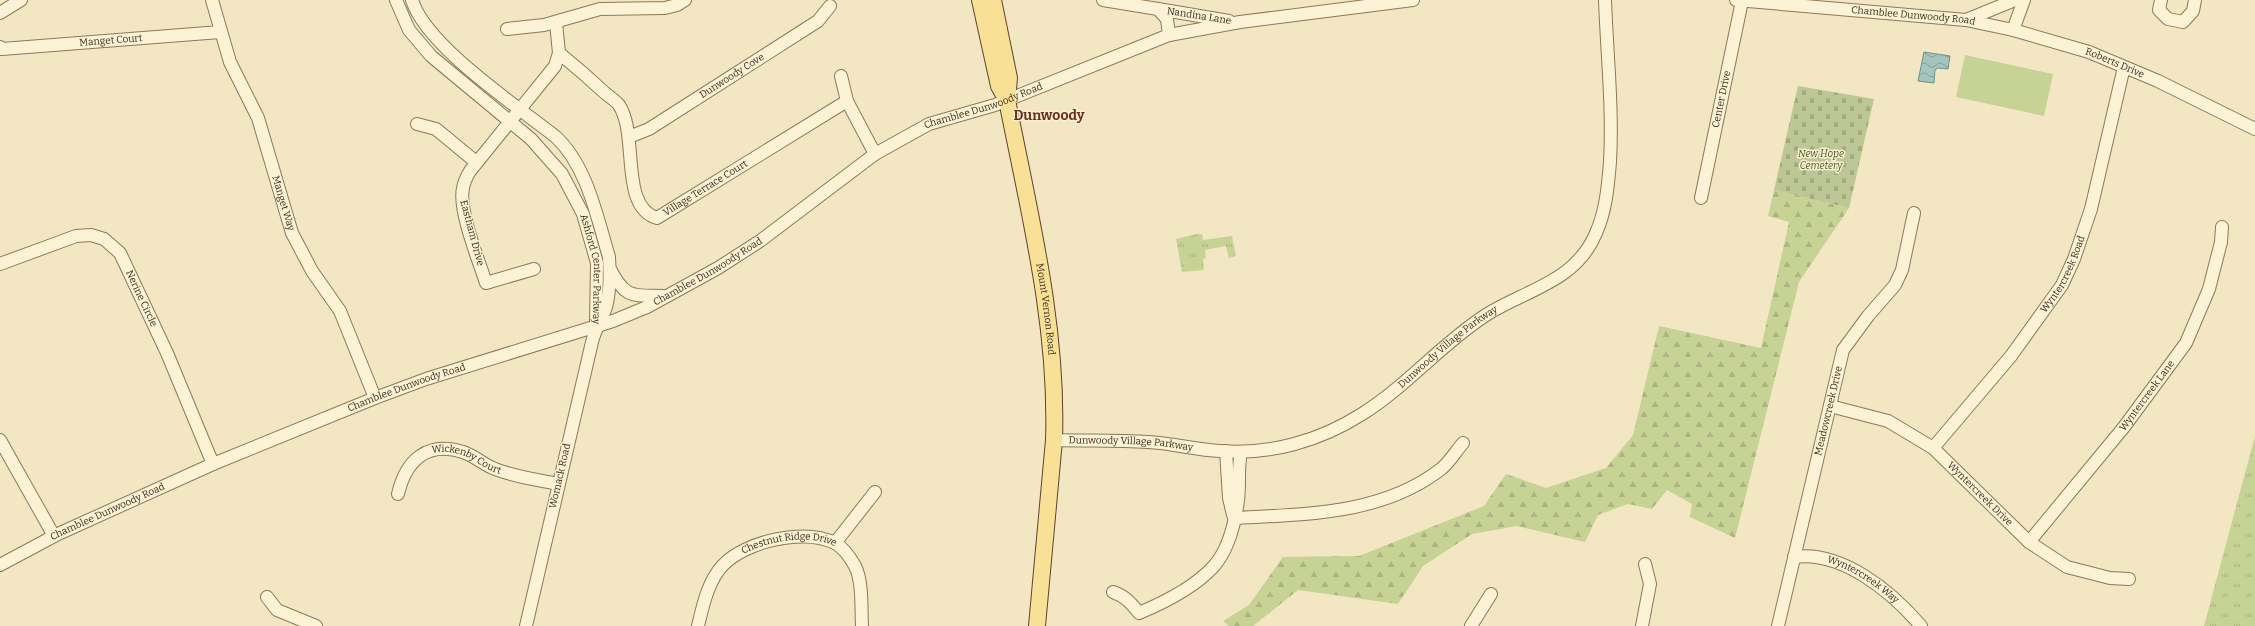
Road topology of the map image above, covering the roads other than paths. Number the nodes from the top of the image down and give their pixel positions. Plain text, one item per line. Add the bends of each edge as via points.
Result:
1 (21, 0) edge
2 (212, 0) edge
3 (396, 0) edge
4 (412, 0) edge
5 (685, 0) edge
6 (980, 0) edge
7 (993, 0) edge
8 (1103, 0) edge
9 (1413, 0) edge
10 (1605, 0) edge
11 (1736, 0) edge
12 (1742, 0) edge
13 (2015, 0) edge
14 (2024, 0) edge
15 (2161, 0) edge
16 (2195, 0) edge
17 (830, 6) dead end
18 (1158, 9) junction
19 (0, 13) edge
20 (1966, 20) junction
21 (1240, 22) junction
22 (556, 23) junction
23 (507, 29) dead end
24 (2013, 30) junction
25 (220, 32) junction
26 (1169, 36) junction
27 (1, 48) edge
28 (559, 53) junction
29 (2124, 67) junction
30 (840, 76) dead end
31 (1007, 100) junction
32 (847, 101) junction
33 (519, 108) junction
34 (509, 122) junction
35 (416, 124) dead end
36 (2255, 129) edge
37 (629, 138) junction
38 (875, 154) junction
39 (476, 162) junction
40 (1701, 198) dead end
41 (1914, 213) dead end
42 (2222, 227) dead end
43 (0, 264) edge
44 (610, 268) junction
45 (534, 269) dead end
46 (666, 296) junction
47 (596, 327) junction
48 (375, 398) junction
49 (1830, 406) junction
50 (0, 440) edge
51 (1054, 440) junction
52 (1463, 443) dead end
53 (1933, 448) junction
54 (1226, 452) junction
55 (1241, 452) junction
56 (213, 464) junction
57 (558, 484) junction
58 (875, 492) dead end
59 (398, 494) dead end
60 (1234, 518) junction
61 (54, 536) junction
62 (2029, 542) junction
63 (835, 543) junction
64 (1794, 557) junction
65 (1645, 564) dead end
66 (0, 565) edge
67 (2130, 579) dead end
68 (1113, 592) dead end
69 (1491, 594) dead end
70 (267, 597) dead end
71 (316, 626) edge
72 (526, 626) edge
73 (698, 626) edge
74 (862, 626) edge
75 (1037, 626) edge
76 (1471, 626) edge
77 (1642, 626) edge
78 (1778, 626) edge
79 (1921, 626) edge

1 - 19 street
2 - 25 street, Manget Way
3 - 34 street, Ashford Center Parkway via 409,30 431,56
4 - 33 street, Ashford Center Parkway via 417,15 449,51
5 - 22 street via 665,8 600,9
6 - 31 main road, Mount Vernon Road via 999,86
7 - 31 main road via 1009,78
8 - 18 street, Nandina Lane
9 - 21 street, Chamblee Dunwoody Road
10 - 55 street, Dunwoody Village Parkway via 1612,100 1609,173 1602,217 1596,234 1582,257 1565,274 1549,284 1488,313 1469,326 1376,404 1348,422 1304,441 1266,450
11 - 12 street, Chamblee Dunwoody Road
12 - 20 street, Chamblee Dunwoody Road
12 - 40 street, Center Drive
13 - 20 street, Chamblee Dunwoody Road
14 - 24 street
15 - 16 street via 2159,10 2168,19 2183,22 2193,11
17 - 37 street, Dunwoody Cove via 818,21 649,129
18 - 21 street, Nandina Lane
18 - 26 street, Nandina Lane via 1167,19
20 - 24 street, Roberts Drive
21 - 26 street, Chamblee Dunwoody Road
22 - 23 street
22 - 28 street
24 - 29 street, Roberts Drive via 2055,40
25 - 27 street, Manget Court
25 - 48 street, Manget Way via 230,62 258,118 292,233 312,271 340,311
26 - 31 street, Chamblee Dunwoody Road
28 - 33 street, Eastham Drive via 555,66
28 - 37 street, Village Terrace Court via 619,105
29 - 36 street, Roberts Drive
29 - 53 street, Wyntercreek Road via 2091,209 2062,285 2011,356
30 - 32 street
31 - 38 street, Chamblee Dunwoody Road via 929,124
31 - 51 main road, Mount Vernon Road via 1048,321
32 - 37 street, Village Terrace Court via 657,218 648,215 641,206 633,184
32 - 38 street
33 - 34 street, Eastham Drive
33 - 44 street, Ashford Center Parkway via 569,150 593,208
34 - 39 street, Eastham Drive
34 - 47 street, Ashford Center Parkway via 531,139 562,174 583,214 597,263
35 - 39 street via 436,129
38 - 46 street, Chamblee Dunwoody Road via 760,241 697,281
39 - 45 street, Eastham Drive via 466,179 462,198 486,283
41 - 49 street, Meadowcreek Drive via 1902,270 1895,285 1843,350
42 - 62 street, Wyntercreek Lane via 2221,242 2209,289 2186,343 2124,428
43 - 56 street, Nerine Circle via 76,236 91,235 104,239 120,253 167,353
44 - 46 street via 618,285 625,292 636,296
44 - 47 street, Ashford Center Parkway via 606,307
46 - 47 street, Chamblee Dunwoody Road
47 - 48 street, Chamblee Dunwoody Road via 426,379
47 - 57 street, Womack Road
48 - 56 street, Chamblee Dunwoody Road
49 - 53 street, Wyntercreek Drive via 1888,421
49 - 64 street, Meadowcreek Drive
50 - 61 street
51 - 54 street, Dunwoody Village Parkway via 1147,442
51 - 75 main road, Mount Vernon Road
52 - 60 street via 1442,468 1387,498 1364,506 1339,511
53 - 62 street, Wyntercreek Drive
54 - 55 street, Dunwoody Village Parkway
54 - 60 street via 1229,498
55 - 60 street
56 - 61 street, Chamblee Dunwoody Road
57 - 59 street, Wickenby Court via 495,469 463,452 442,450 420,456 408,466
57 - 72 street, Womack Road
58 - 63 street
60 - 68 street via 1225,547 1214,566 1160,604 1139,613 1130,601
61 - 66 street, Chamblee Dunwoody Road
62 - 67 street, Wyntercreek Drive via 2067,567 2110,578
63 - 73 street, Chestnut Ridge Drive via 818,538 780,539 756,544 738,553 715,575 705,598
63 - 74 street, Chestnut Ridge Drive via 845,551 855,567
64 - 78 street, Meadowcreek Drive
64 - 79 street, Wyntercreek Way via 1823,558 1856,572 1893,598
65 - 77 street via 1650,584
69 - 76 street
70 - 71 street via 277,610

